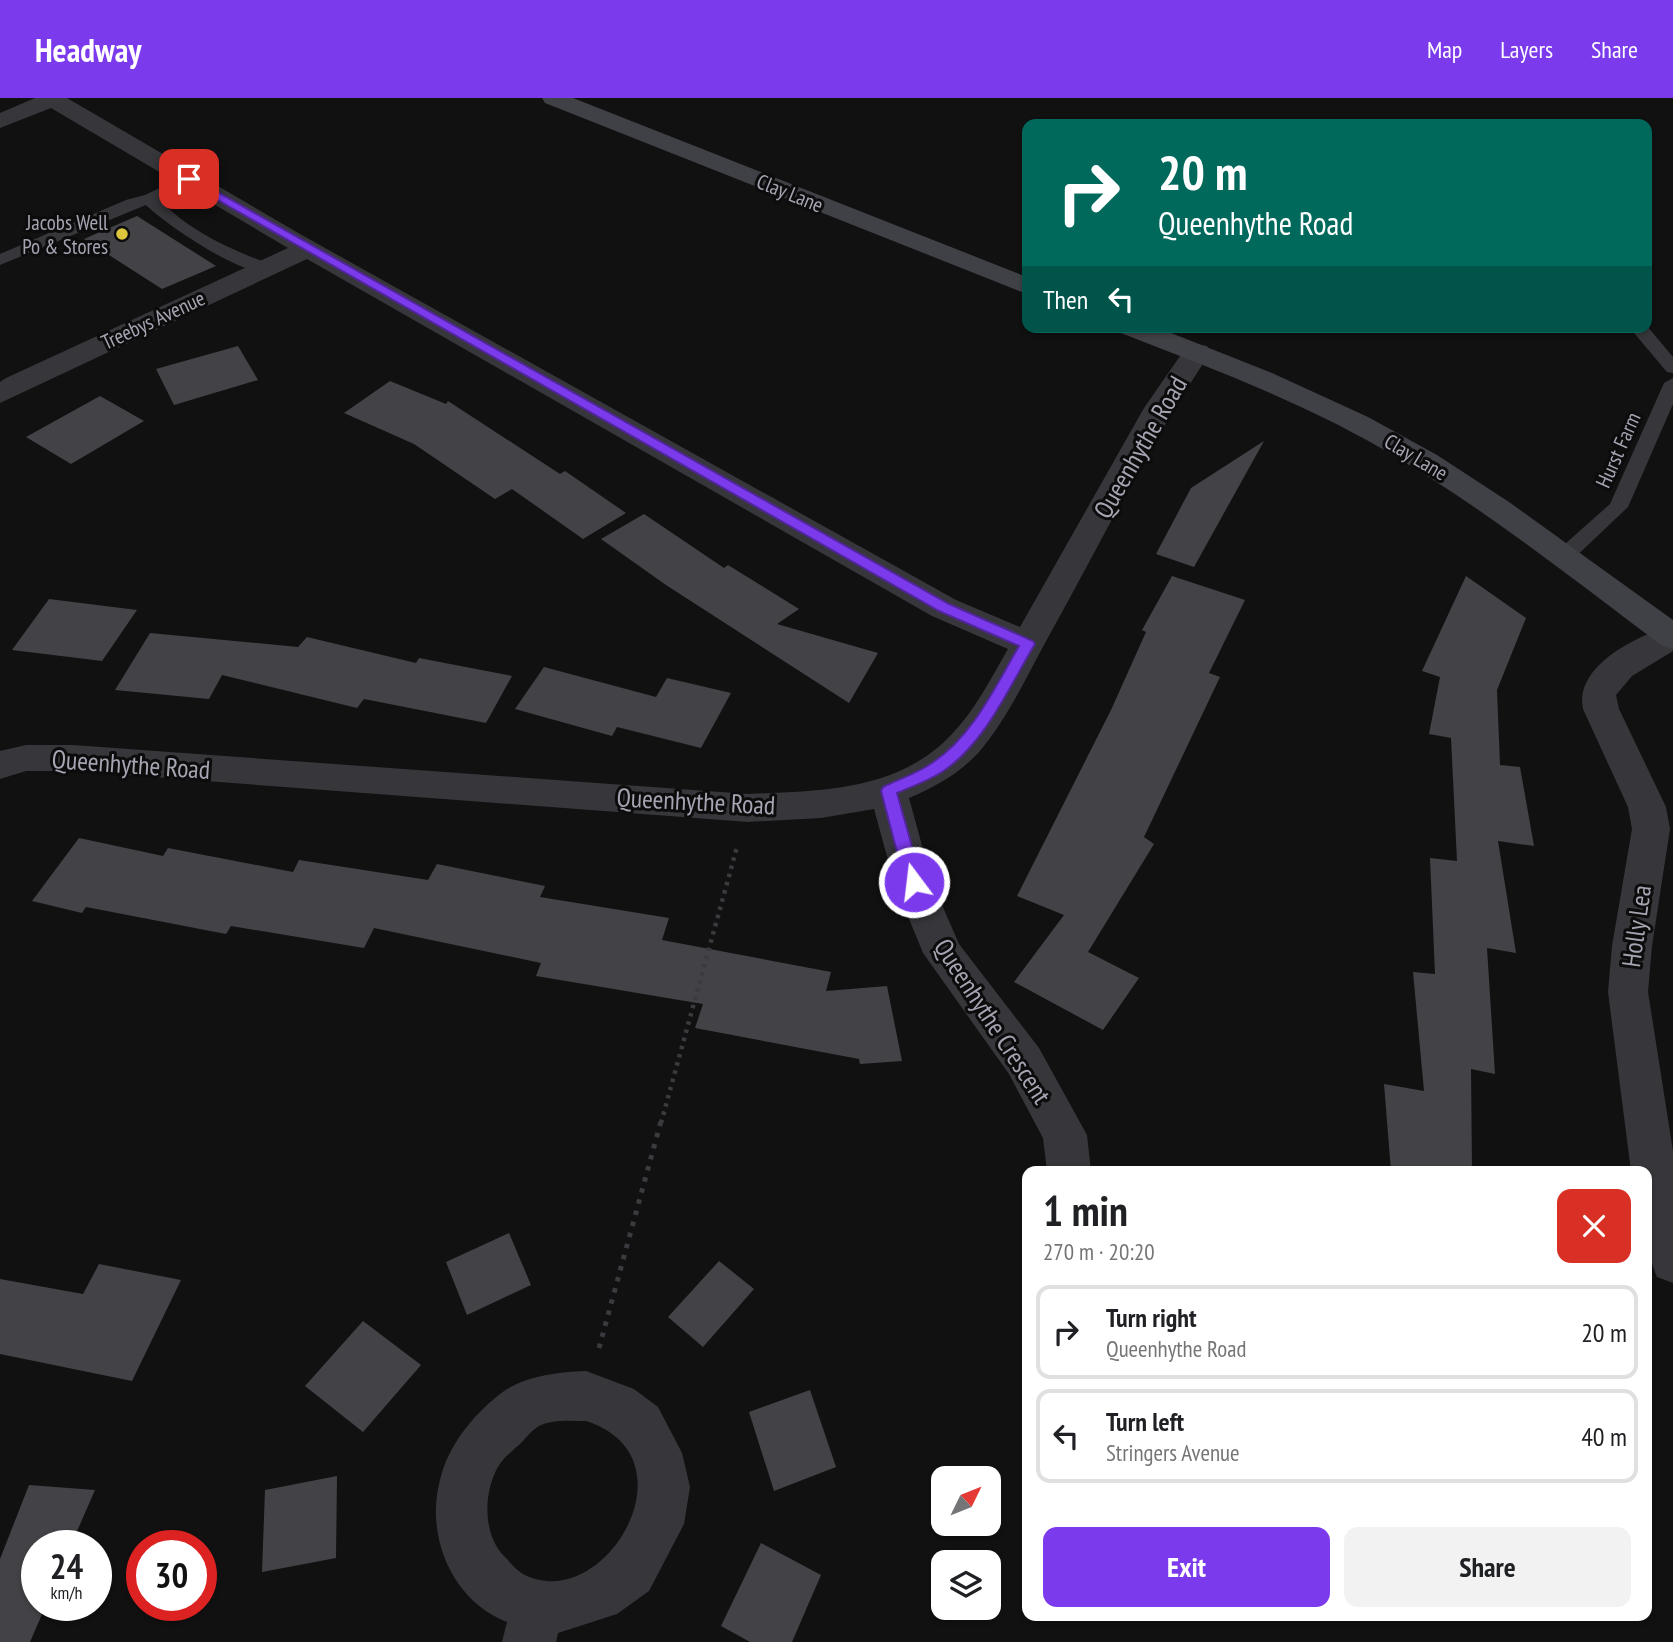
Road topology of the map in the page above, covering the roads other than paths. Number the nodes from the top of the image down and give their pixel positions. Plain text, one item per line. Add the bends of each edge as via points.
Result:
1 (51, 98) edge
2 (553, 98) edge
3 (0, 121) edge
4 (189, 179) junction
5 (150, 199) junction
6 (309, 248) junction
7 (0, 260) edge
8 (264, 268) junction
9 (1022, 284) edge
10 (1148, 333) edge
11 (1644, 333) edge
12 (1197, 352) junction
13 (1673, 368) edge
14 (1673, 383) edge
15 (0, 394) edge
16 (1563, 557) junction
17 (1673, 637) edge
18 (1028, 644) junction
19 (0, 765) edge
20 (888, 791) junction
21 (1068, 1166) edge
22 (1673, 1261) edge
23 (533, 1624) edge

1 - 3 street
1 - 4 street
2 - 9 street, Clay Lane
4 - 5 lane
4 - 6 street
5 - 7 lane
5 - 8 lane via 159,211 237,259
6 - 8 street, Treebys Avenue
6 - 18 street via 944,608
8 - 15 street, Treebys Avenue
10 - 12 street, Clay Lane
11 - 13 lane
12 - 16 street, Clay Lane via 1286,388 1387,439 1460,483
12 - 18 street, Queenhythe Road via 1153,417
14 - 16 lane, Hurst Farm via 1618,507
16 - 17 street, Clay Lane
17 - 22 street, Holly Lea via 1618,670 1598,695 1647,807 1651,829 1628,992 1656,1187
18 - 20 street, Queenhythe Road via 977,728 957,752 936,769
19 - 20 street, Queenhythe Road via 26,758 73,758 748,808 851,803
20 - 21 street, Queenhythe Crescent via 914,882 943,953 1024,1061 1065,1135
23 - 23 street via 473,1562 462,1528 465,1482 481,1447 519,1410 551,1397 586,1396 617,1406 640,1424 657,1453 664,1487 658,1524 630,1572 598,1595 563,1606

